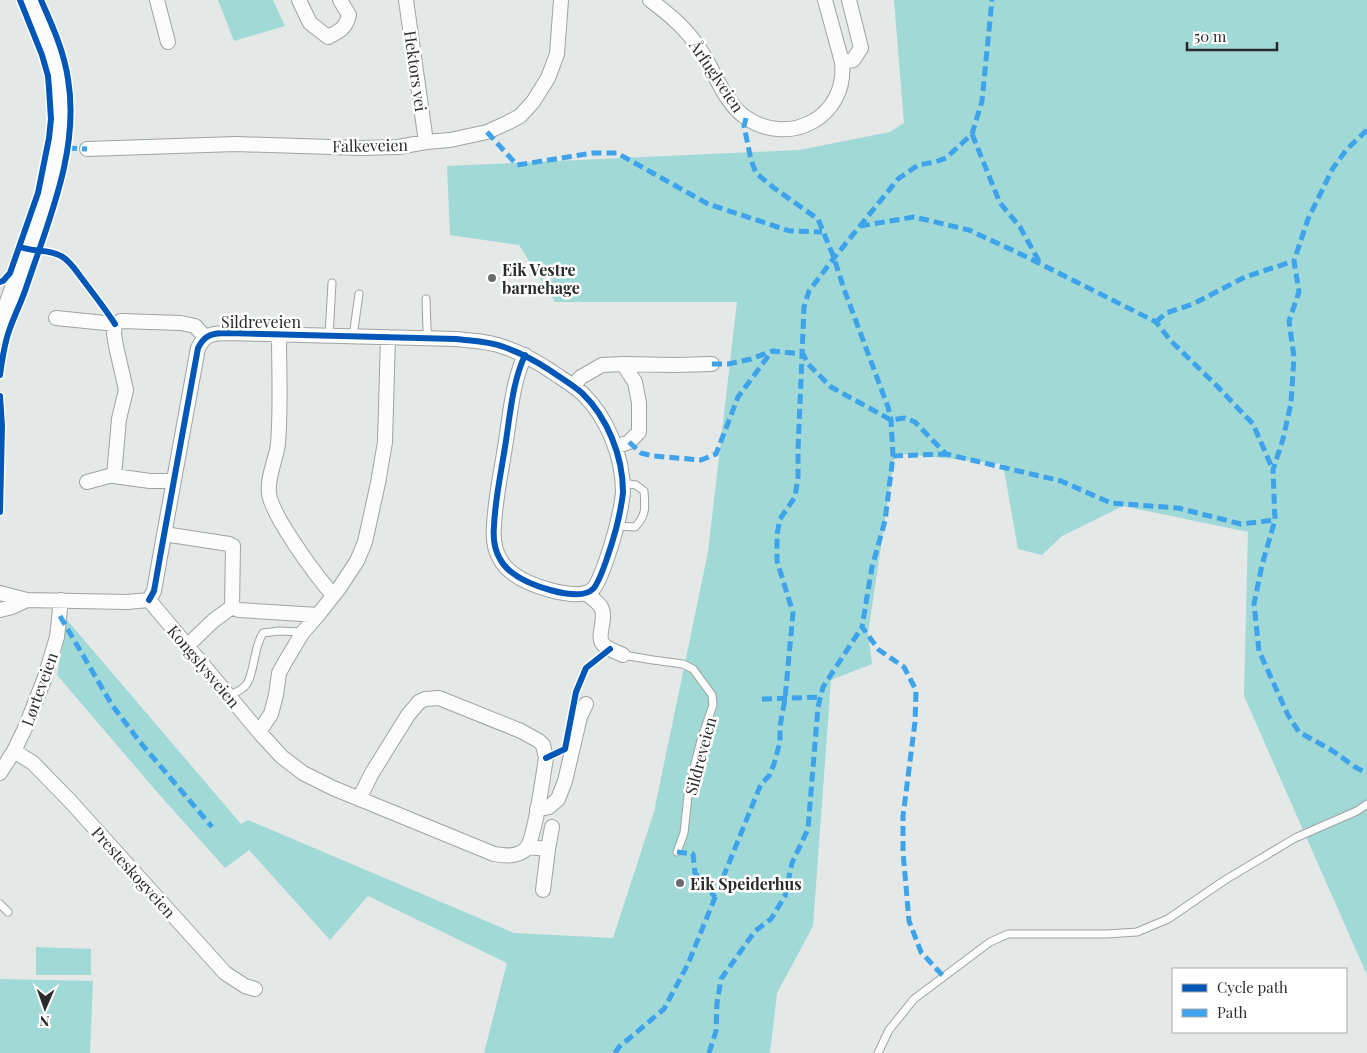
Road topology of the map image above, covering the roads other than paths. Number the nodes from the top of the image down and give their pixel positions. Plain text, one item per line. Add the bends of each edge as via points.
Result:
1 (31, 0) edge
2 (157, 0) edge
3 (299, 0) edge
4 (340, 0) edge
5 (406, 0) edge
6 (561, 0) edge
7 (650, 0) edge
8 (825, 0) edge
9 (849, 0) edge
10 (168, 42) dead end
11 (842, 62) junction
12 (426, 142) junction
13 (87, 148) dead end
14 (332, 284) dead end
15 (358, 294) dead end
16 (6, 295) edge
17 (426, 299) dead end
18 (56, 318) dead end
19 (115, 324) junction
20 (0, 334) edge
21 (279, 334) junction
22 (329, 335) junction
23 (353, 336) junction
24 (388, 337) junction
25 (205, 338) junction
26 (428, 338) junction
27 (525, 355) junction
28 (622, 364) junction
29 (712, 364) dead end
30 (573, 386) junction
31 (615, 447) junction
32 (114, 476) junction
33 (174, 481) junction
34 (87, 482) dead end
35 (622, 483) junction
36 (617, 526) junction
37 (164, 534) junction
38 (0, 593) edge
39 (586, 593) junction
40 (333, 595) junction
41 (26, 600) junction
42 (61, 600) junction
43 (149, 600) junction
44 (232, 607) junction
45 (0, 610) edge
46 (318, 615) junction
47 (303, 632) junction
48 (187, 646) junction
49 (623, 655) joint
50 (229, 696) junction
51 (586, 704) dead end
52 (258, 732) junction
53 (14, 751) junction
54 (0, 773) edge
55 (359, 799) junction
56 (1367, 804) edge
57 (537, 809) junction
58 (552, 826) dead end
59 (527, 847) junction
60 (548, 849) junction
61 (677, 852) dead end
62 (543, 890) dead end
63 (0, 904) edge
64 (8, 912) dead end
65 (255, 990) dead end
66 (878, 1053) edge

1 - 16 main road via 53,54 62,95 62,117 49,188
2 - 10 street
3 - 4 street via 310,23 328,37 342,30 347,23 349,15
5 - 12 street, Hektors vei
6 - 12 street, Falkeveien via 557,54 548,78 520,116 487,132
7 - 11 street, Årfuglveien via 683,27 739,112 766,127 790,129 805,126 821,117 841,88
8 - 11 street, Årfuglveien
9 - 11 street via 862,48 853,60
12 - 13 street, Falkeveien via 361,148 236,144
14 - 22 lane
15 - 23 lane
16 - 20 main road
17 - 26 lane
18 - 19 street, Sildreveien
19 - 25 street, Sildreveien via 121,321 181,323 195,326
19 - 32 street via 114,334 126,390 119,419
21 - 22 street, Sildreveien
21 - 25 street, Sildreveien via 216,333
21 - 40 street, Sildreveien via 278,447 269,493 282,524
22 - 23 street, Sildreveien
23 - 24 street, Sildreveien
24 - 26 street, Sildreveien
24 - 40 street via 385,442 378,483 358,561
25 - 33 street, Sildreveien via 198,348
26 - 27 street, Sildreveien via 491,343
27 - 30 street, Sildreveien
27 - 39 street via 514,389 494,526 496,549 512,573 536,585 564,593
28 - 29 street
28 - 30 street via 602,365 581,377
28 - 31 street via 635,382 639,432 629,442
30 - 31 street, Sildreveien via 601,417
31 - 35 street, Sildreveien
32 - 33 street
32 - 34 street
33 - 37 street, Sildreveien
35 - 36 street, Sildreveien
35 - 36 lane via 636,485 644,491 645,509 641,521 635,526
36 - 39 street, Sildreveien via 599,580
37 - 43 street, Sildreveien via 154,591
37 - 44 street via 233,546
38 - 41 street
39 - 49 street, Sildreveien via 602,610 602,644
40 - 46 street
41 - 42 street
41 - 45 street
42 - 43 street
42 - 53 street, Lørteveien via 57,637 45,677
43 - 48 street, Kongslysveien
44 - 46 street
44 - 48 street
46 - 47 street
47 - 50 lane via 263,633 246,685
47 - 52 street via 279,673 271,714
48 - 50 street, Kongslysveien
49 - 61 lane, Sildreveien via 683,664 693,669 712,695 713,705 689,787 684,832
50 - 52 street, Kongslysveien
51 - 57 street via 558,799 549,807
52 - 55 street, Kongslysveien via 282,757 304,773
53 - 54 street, Lørteveien
53 - 65 street, Presteskogveien via 46,776 225,973
55 - 57 street via 408,715 419,702 439,698 521,731 543,745 546,758
55 - 59 street, Kongslysveien via 494,854 510,856
56 - 66 lane via 1295,838 1168,919 1137,932 1008,934 990,942 914,999 889,1030
57 - 59 street
58 - 60 street
59 - 60 street, Kongslysveien
60 - 62 street
63 - 64 lane

